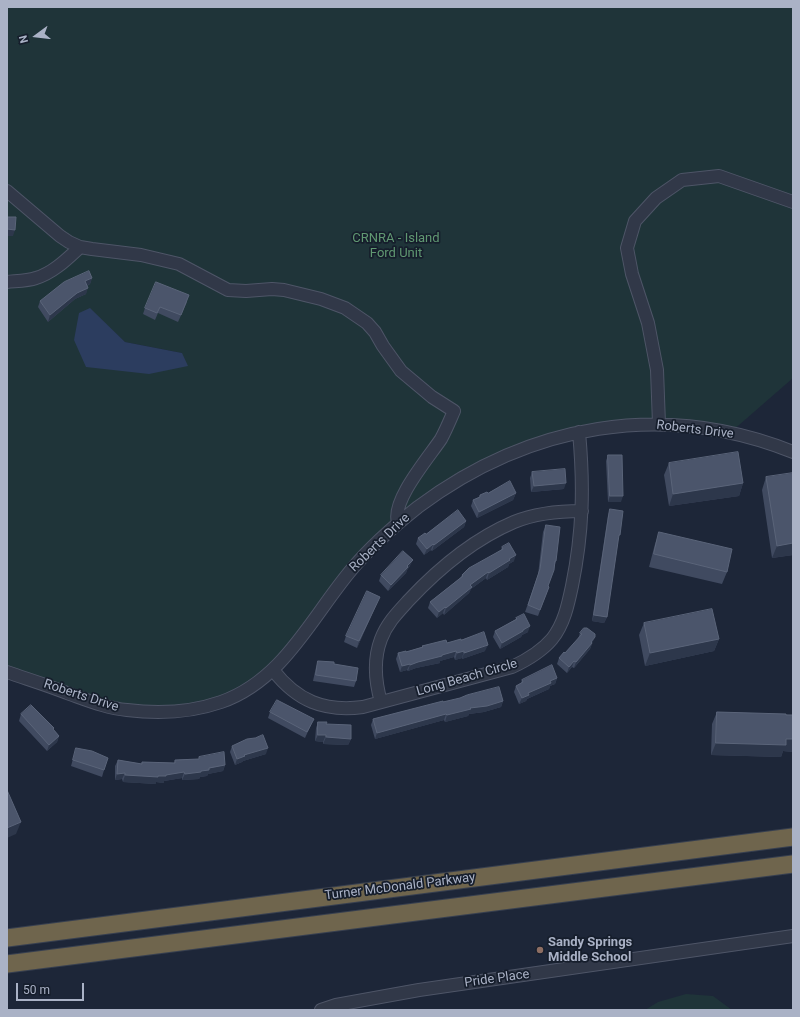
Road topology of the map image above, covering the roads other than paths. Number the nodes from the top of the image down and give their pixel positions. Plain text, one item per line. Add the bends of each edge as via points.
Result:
1 (7, 191) edge
2 (793, 202) edge
3 (80, 246) junction
4 (7, 282) edge
5 (659, 424) junction
6 (579, 432) junction
7 (793, 452) edge
8 (582, 511) junction
9 (398, 522) junction
10 (273, 670) junction
11 (7, 672) edge
12 (381, 702) junction
13 (793, 837) edge
14 (793, 864) edge
15 (793, 936) edge
16 (7, 938) edge
17 (7, 964) edge
18 (321, 1010) edge

1 - 3 street via 60,236
2 - 5 street via 719,176 682,180 656,198 635,221 627,248 632,274 648,323 657,370
3 - 4 street via 44,275
3 - 9 street via 178,264 228,290 272,288 321,298 345,308 367,323 402,371 432,397 454,411 441,438 402,497
5 - 6 street, Roberts Drive
5 - 7 street, Roberts Drive via 727,432
6 - 8 street, Long Beach Circle
6 - 9 street, Roberts Drive via 532,445 485,465 440,491
8 - 12 street via 547,513 513,523 467,549 426,582 394,617 381,639 376,670
8 - 12 street, Long Beach Circle via 578,560 568,608 559,629 544,648 530,659 512,667
9 - 10 street, Roberts Drive via 352,568 294,647
10 - 11 street, Roberts Drive via 249,688 222,702 188,710 154,713 102,705
10 - 12 street, Long Beach Circle via 294,692 306,700 321,705 349,708
13 - 16 highway, Turner McDonald Parkway
14 - 17 highway, Turner McDonald Parkway
15 - 18 street, Pride Place via 419,990

